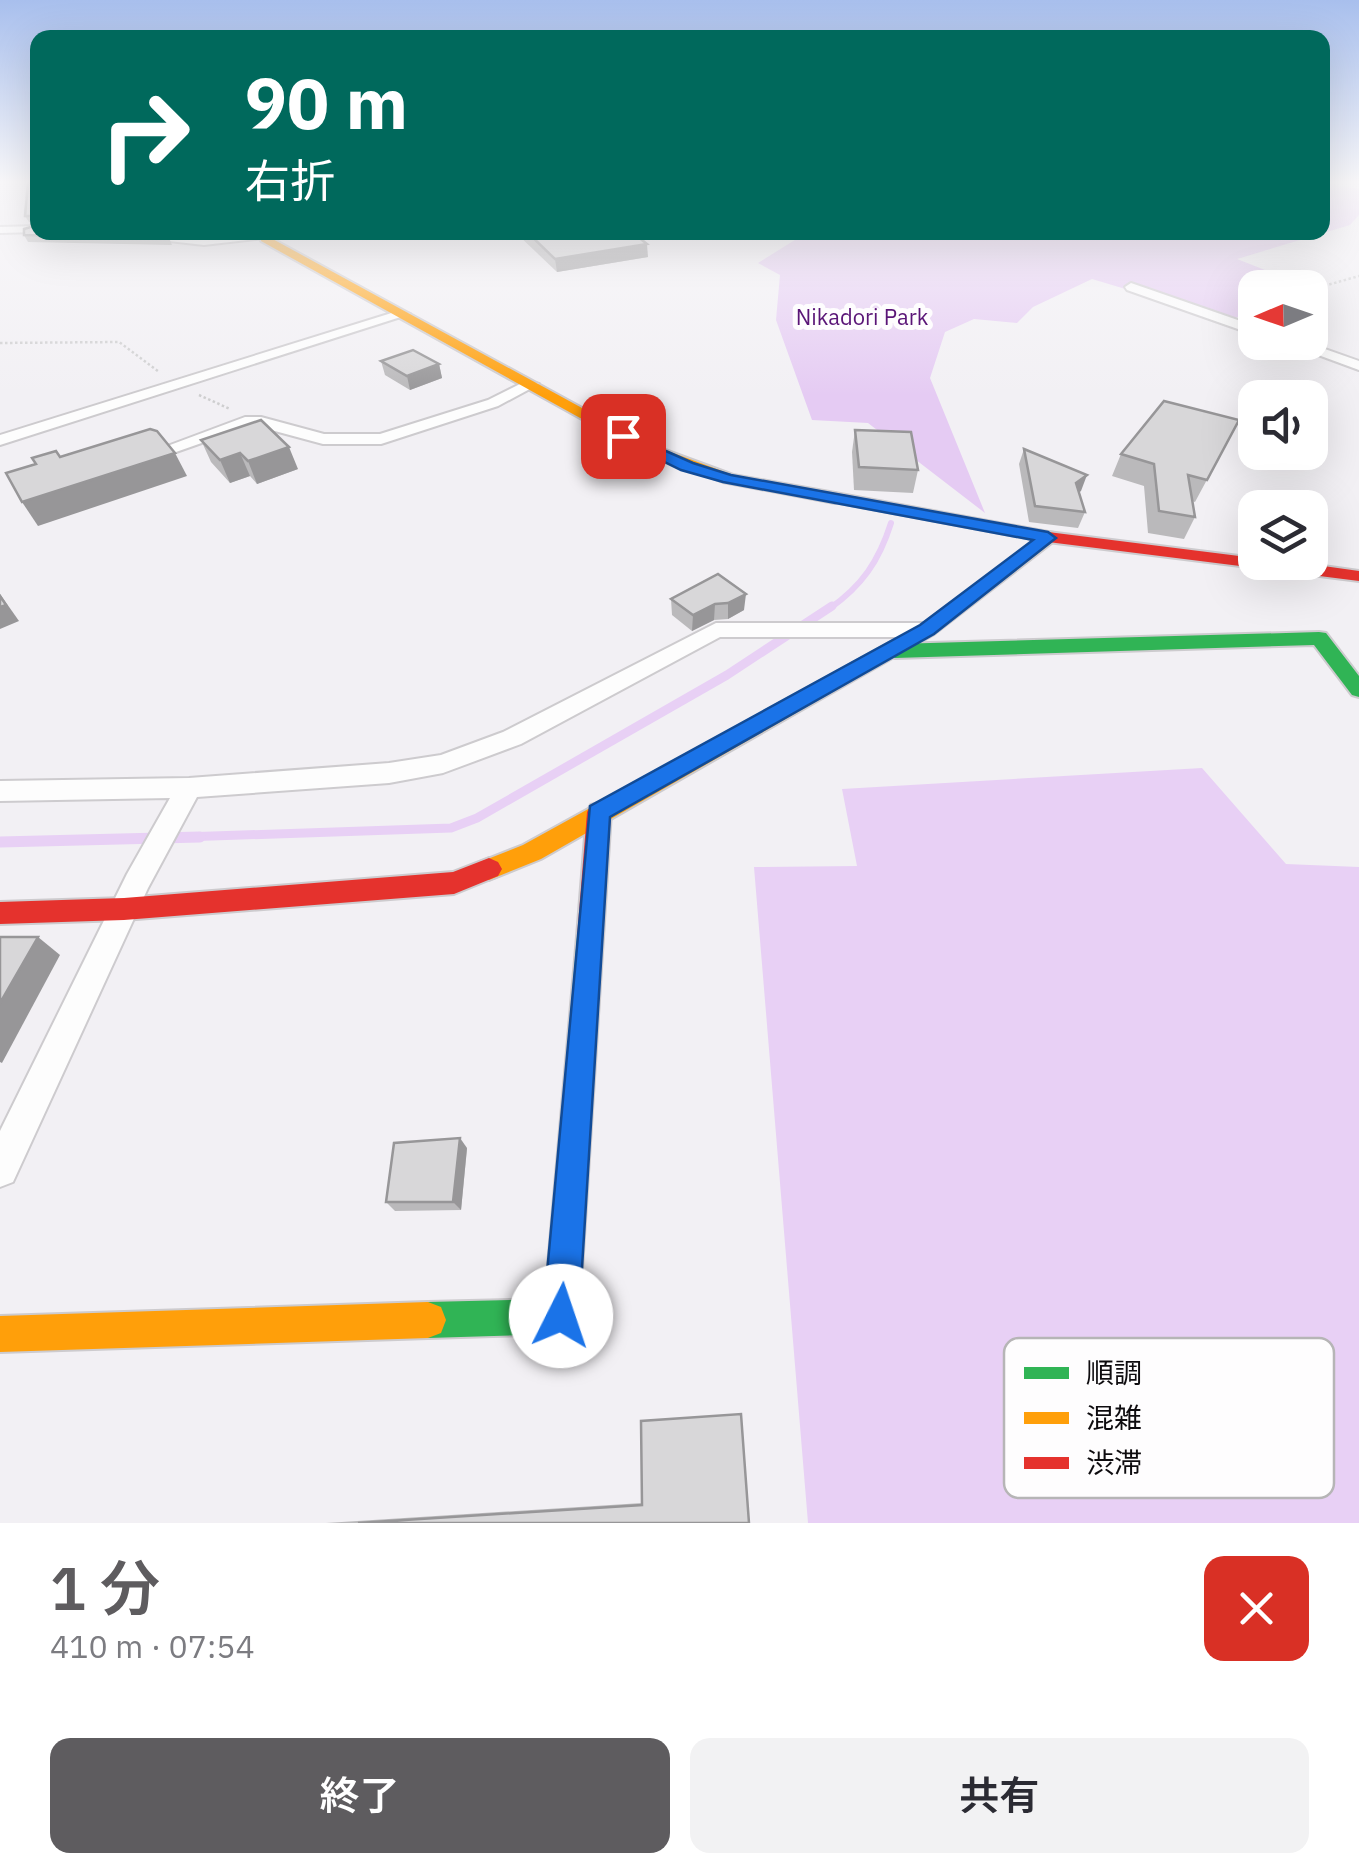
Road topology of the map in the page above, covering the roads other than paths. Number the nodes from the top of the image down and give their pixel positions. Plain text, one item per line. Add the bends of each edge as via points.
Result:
1 (292, 254) edge
2 (1131, 288) dead end
3 (403, 314) junction
4 (1238, 325) edge
5 (1328, 355) edge
6 (1359, 366) edge
7 (531, 384) junction
8 (0, 440) edge
9 (170, 448) edge
10 (1048, 538) junction
11 (1359, 576) edge
12 (927, 630) junction
13 (889, 651) junction
14 (1359, 690) edge
15 (189, 788) junction
16 (0, 791) edge
17 (599, 812) junction
18 (131, 896) junction
19 (0, 913) edge
20 (0, 1169) edge
21 (0, 1334) edge

1 - 3 street
2 - 4 street
3 - 7 street
3 - 8 street
5 - 6 street
7 - 9 street via 381,439 323,438 245,422
7 - 10 street via 641,446 729,479
10 - 11 street
10 - 12 street
12 - 13 street
12 - 15 street via 716,630 512,738 442,764
13 - 14 street via 1318,638
13 - 17 street
15 - 16 street
15 - 18 street
17 - 18 street via 532,852 454,883
17 - 21 street via 561,1316
18 - 19 street
18 - 20 street

